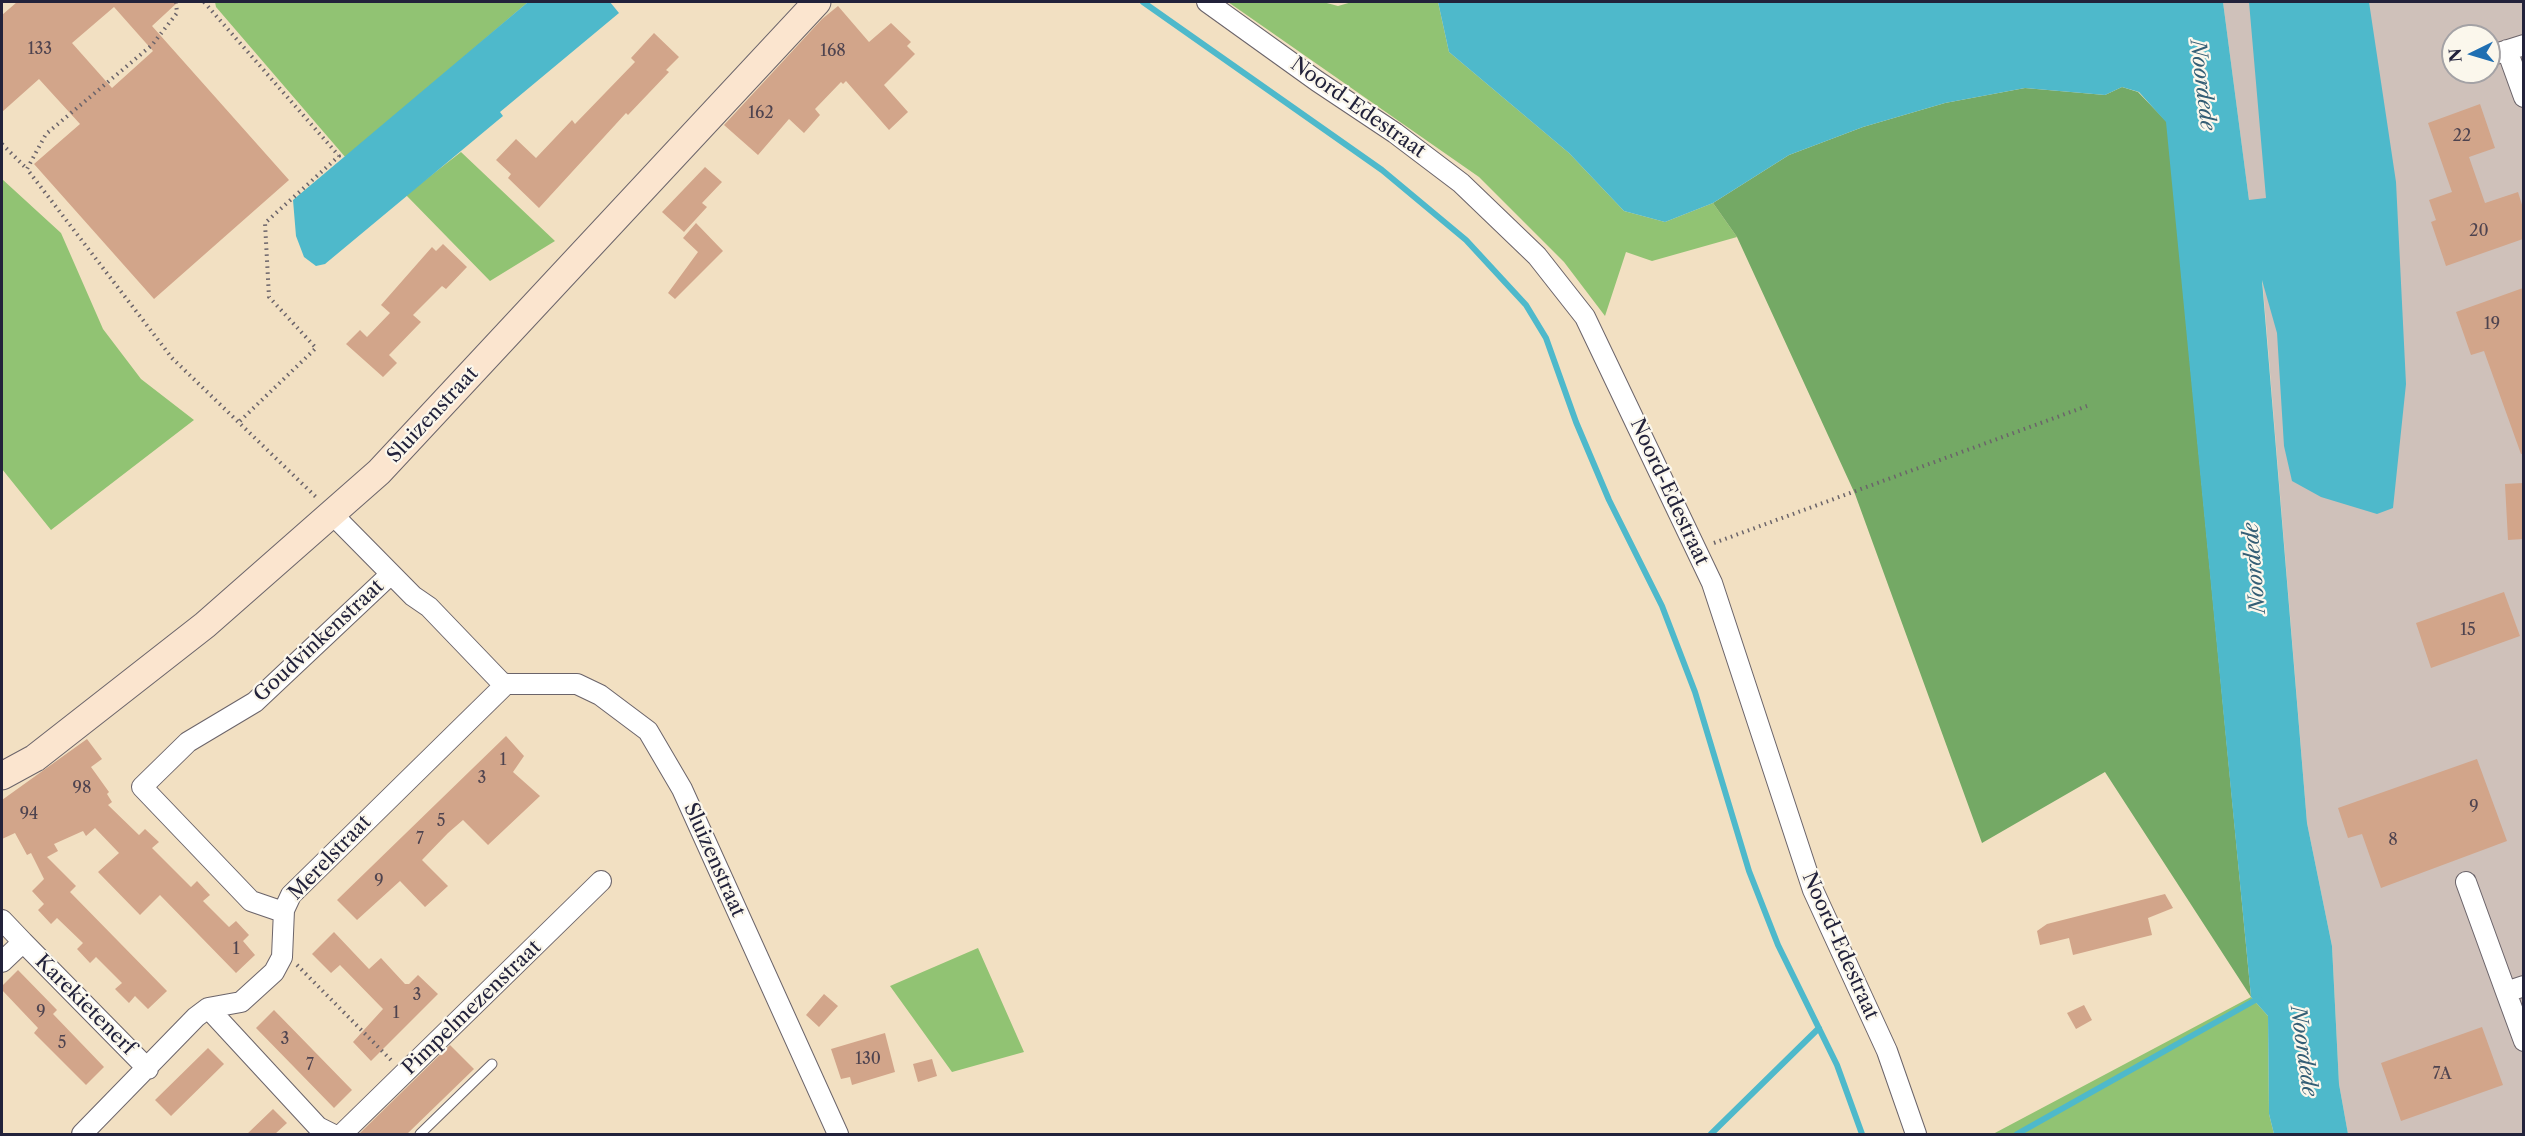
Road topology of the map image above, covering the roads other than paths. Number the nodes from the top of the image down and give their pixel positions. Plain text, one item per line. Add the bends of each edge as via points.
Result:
1 (817, 2) edge
2 (1207, 2) edge
3 (2506, 50) edge
4 (2523, 97) edge
5 (333, 515) junction
6 (391, 574) junction
7 (506, 684) junction
8 (2, 777) edge
9 (601, 881) dead end
10 (2466, 882) dead end
11 (283, 912) junction
12 (2, 920) edge
13 (23, 942) junction
14 (2, 962) edge
15 (2515, 989) edge
16 (208, 1008) junction
17 (2523, 1041) edge
18 (492, 1064) dead end
19 (148, 1069) junction
20 (320, 1132) edge
21 (82, 1134) edge
22 (342, 1134) edge
23 (420, 1134) edge
24 (838, 1134) edge
25 (1916, 1134) edge

1 - 5 street, Sluizenstraat via 379,472
2 - 25 street, Noord-Edestraat via 1435,162 1485,203 1537,256 1585,317 1696,550 1733,642 1813,890 1887,1051
3 - 4 street
5 - 6 street
5 - 8 street, Sluizenstraat via 169,653 35,758
6 - 7 street
6 - 11 street, Goudvinkenstraat via 255,702 188,742 142,787 251,901
7 - 11 street, Merelstraat via 301,884
7 - 24 street, Sluizenstraat via 577,684 600,695 648,731 682,789
9 - 22 street, Pimpelmezenstraat
10 - 15 street
11 - 16 street, Merelstraat via 282,957 277,969 249,997 231,1005
12 - 13 street, Karekietenerf
13 - 14 street, Karekietenerf
13 - 19 street, Karekietenerf
15 - 17 street
16 - 19 street via 160,1052
16 - 20 street
18 - 23 lane
19 - 21 street

